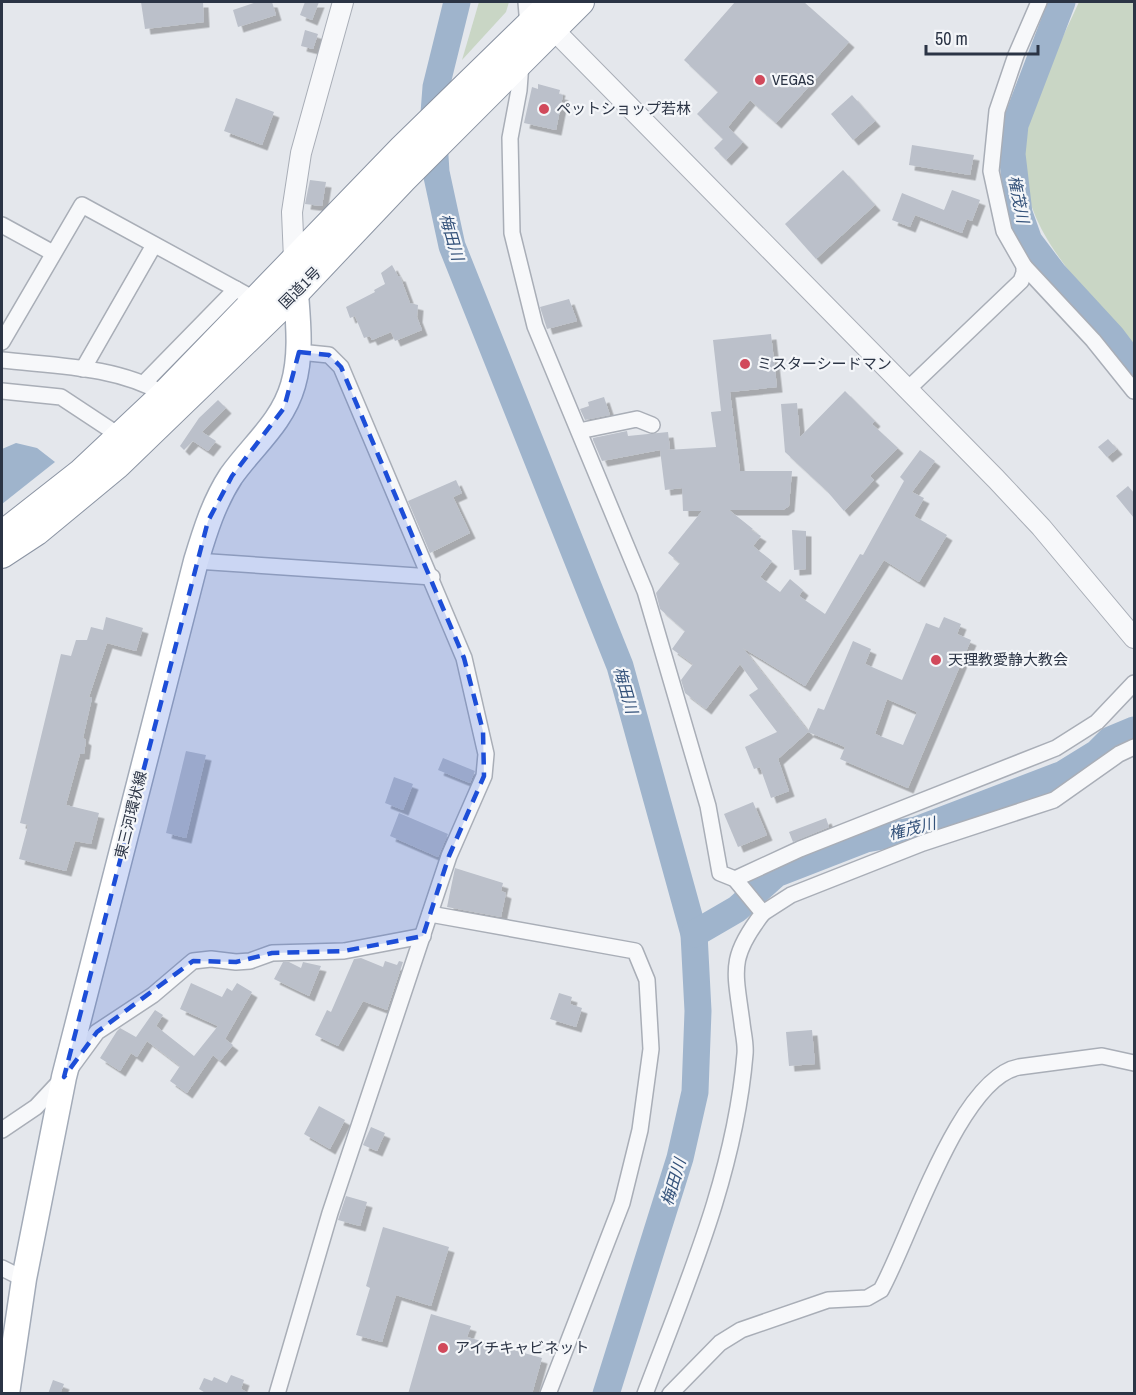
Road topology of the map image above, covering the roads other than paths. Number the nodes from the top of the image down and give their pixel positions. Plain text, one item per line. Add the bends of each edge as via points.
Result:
1 (343, 2) edge
2 (581, 2) edge
3 (1039, 2) edge
4 (531, 31) edge
5 (2, 225) edge
6 (154, 245) junction
7 (53, 253) junction
8 (294, 260) junction
9 (1024, 266) junction
10 (296, 293) junction
11 (246, 294) junction
12 (2, 342) edge
13 (299, 352) junction
14 (2, 360) edge
15 (83, 369) junction
16 (154, 388) junction
17 (908, 389) junction
18 (2, 391) edge
19 (1134, 391) edge
20 (652, 425) dead end
21 (579, 431) junction
22 (120, 436) junction
23 (2, 534) edge
24 (2, 555) edge
25 (196, 561) junction
26 (432, 576) junction
27 (1134, 638) edge
28 (1134, 683) edge
29 (1134, 747) edge
30 (736, 881) junction
31 (762, 911) junction
32 (430, 914) junction
33 (423, 936) junction
34 (1134, 1063) edge
35 (64, 1077) junction
36 (2, 1130) edge
37 (2, 1268) edge
38 (24, 1279) junction
39 (7, 1394) edge
40 (277, 1394) edge
41 (548, 1394) edge
42 (645, 1394) edge
43 (670, 1394) edge

1 - 8 street via 302,153 292,212
2 - 4 highway, 国道1号
3 - 9 street via 997,111 991,171 1004,231
4 - 8 highway, 国道1号 via 402,148
4 - 10 highway, 国道1号 via 404,179
4 - 17 street
4 - 21 street via 510,138 512,233 535,326
5 - 7 street
6 - 7 street via 82,206
6 - 11 street
6 - 15 street
7 - 12 street
8 - 10 main road, 東三河環状線
8 - 11 highway, 国道1号
9 - 17 street via 1021,281
9 - 19 street
10 - 13 main road, 東三河環状線
10 - 24 highway, 国道1号 via 118,465 38,532
11 - 16 highway, 国道1号
13 - 25 main road, 東三河環状線 via 294,384 284,408 222,491
13 - 26 street via 329,355 341,367
14 - 15 street
15 - 16 street
16 - 22 highway, 国道1号
17 - 27 street via 1041,527
18 - 22 street via 61,397
20 - 21 street via 637,419
21 - 30 street via 645,591 708,806 720,873
22 - 23 highway, 国道1号
25 - 26 street
25 - 35 main road, 東三河環状線
26 - 32 street via 464,658 486,754 484,776 449,856
28 - 30 street via 1097,722 1056,748 800,849
29 - 31 street via 1054,800 923,843 791,895
30 - 31 street
31 - 42 street via 735,965 746,1052 729,1157 714,1211
32 - 33 street
32 - 41 street via 635,951 647,980 651,1049 640,1130 622,1203
33 - 35 street via 344,951 272,953 236,962 211,958 193,961 153,995 97,1032
33 - 40 street via 330,1213
34 - 43 street via 1102,1056 1019,1066 996,1076 951,1134 881,1290 867,1299 828,1300 741,1330 720,1343
35 - 36 street via 36,1107
35 - 38 main road, 東三河環状線
37 - 38 street
38 - 39 main road, 東三河環状線

